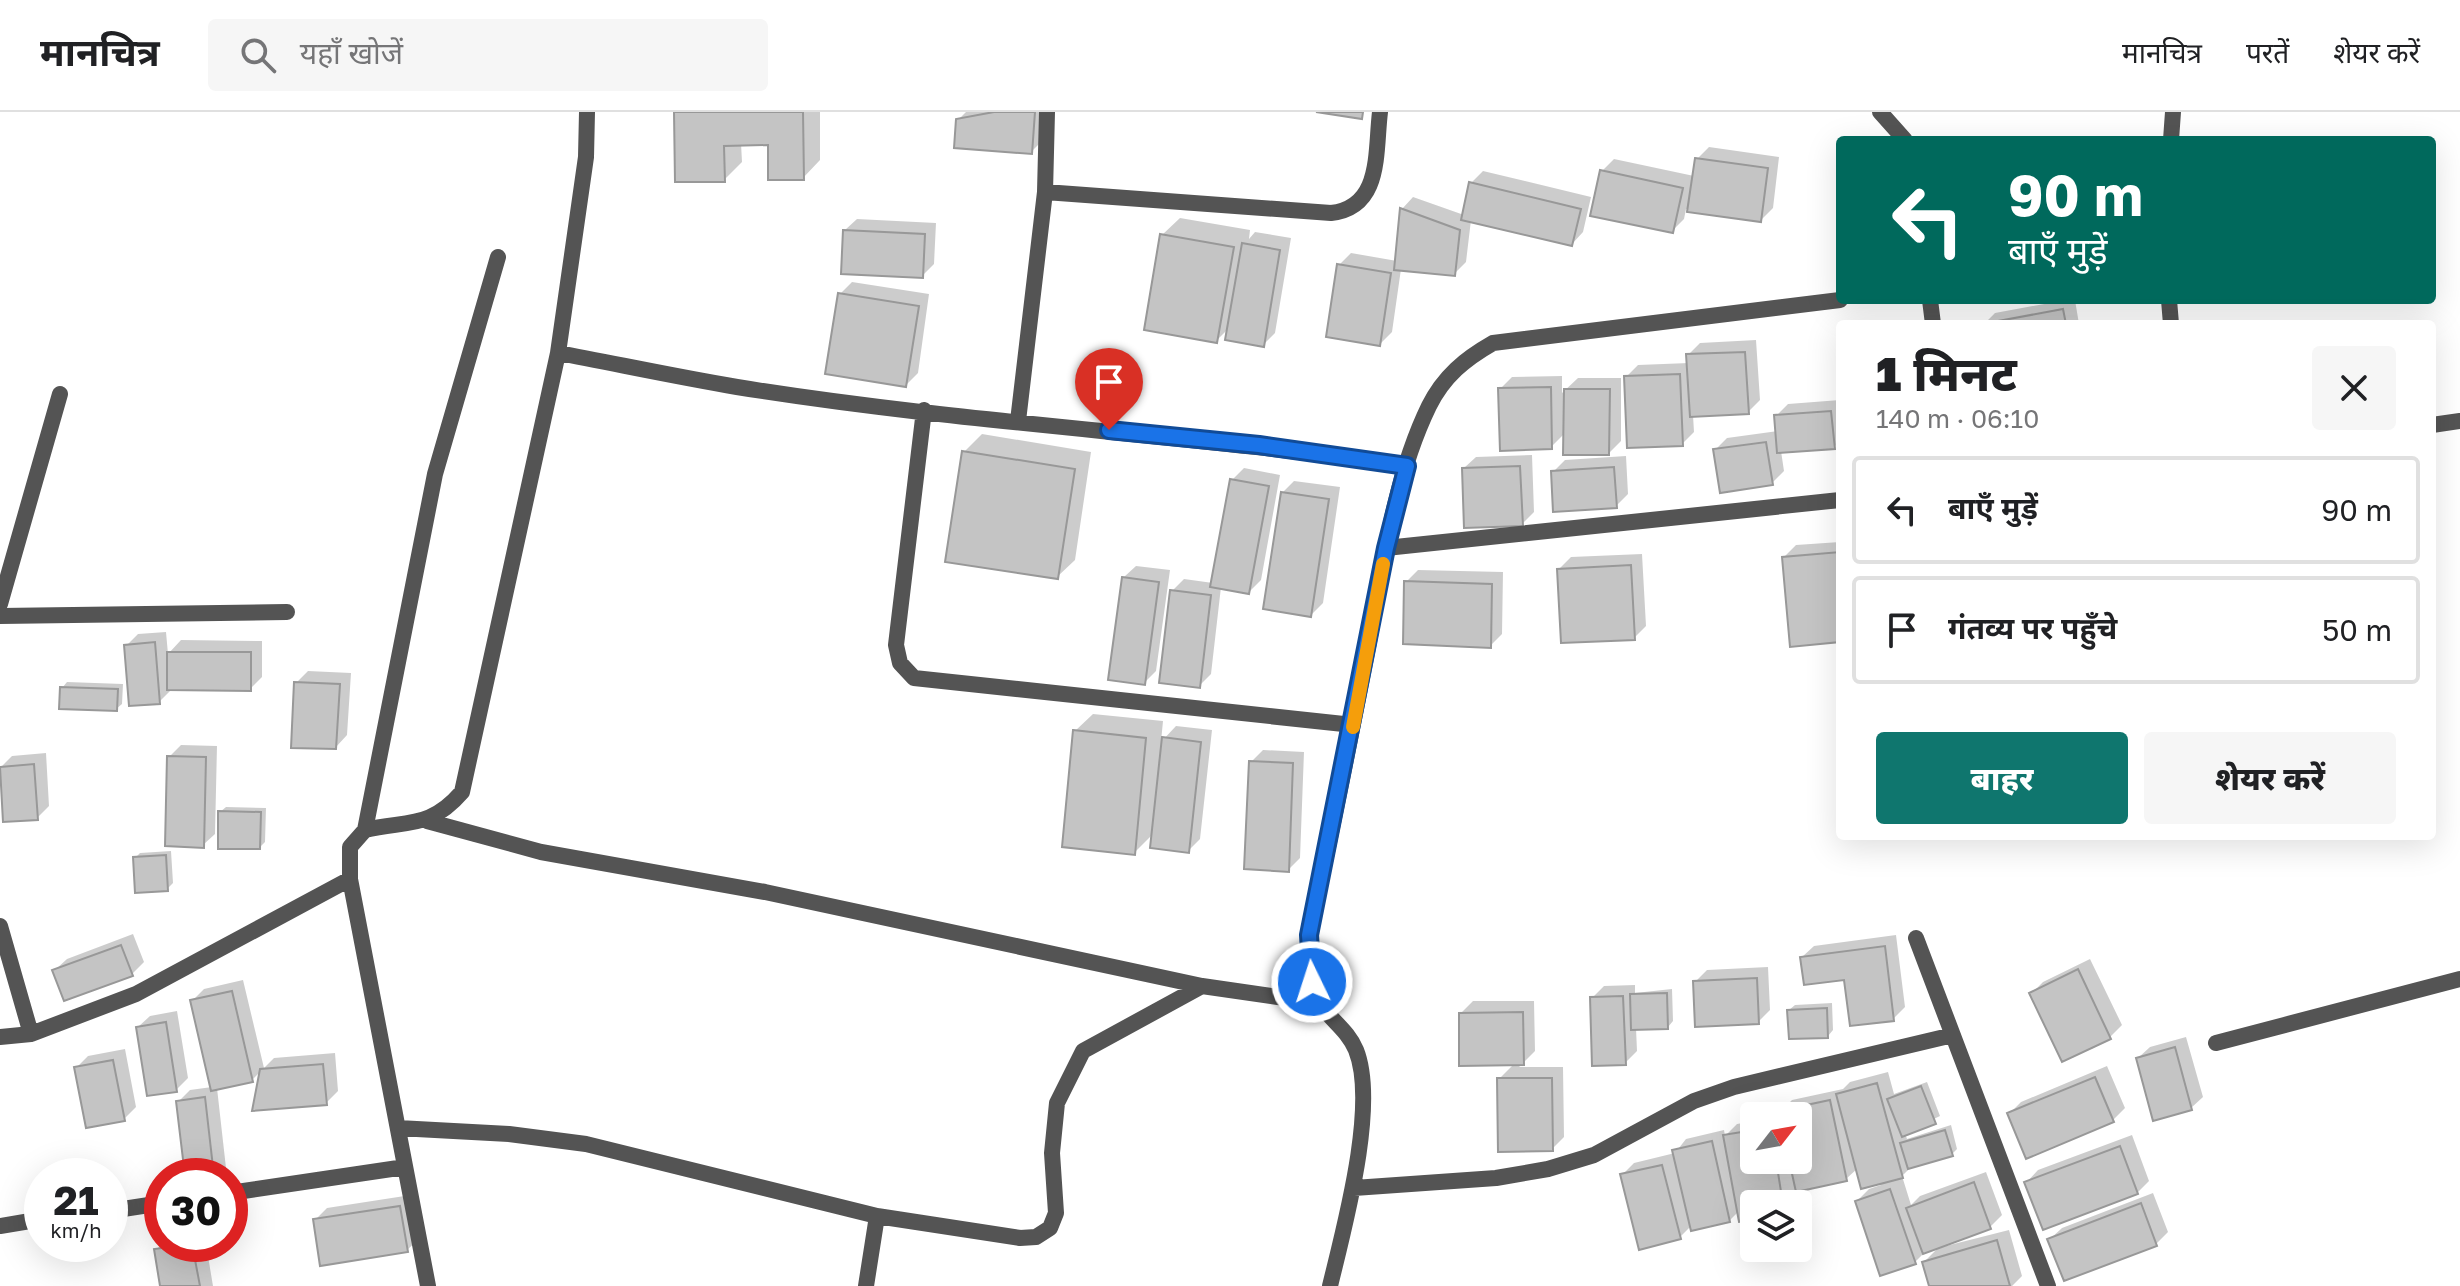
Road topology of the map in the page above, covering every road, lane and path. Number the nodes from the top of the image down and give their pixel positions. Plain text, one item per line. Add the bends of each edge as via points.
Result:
1 (587, 112) edge
2 (1047, 112) edge
3 (1380, 112) edge
4 (1880, 112) edge
5 (2173, 112) edge
6 (1901, 136) edge
7 (2171, 136) edge
8 (1045, 192) junction
9 (498, 257) dead end
10 (1836, 300) edge
11 (558, 353) junction
12 (60, 394) dead end
13 (924, 410) junction
14 (1018, 421) junction
15 (2460, 421) edge
16 (2436, 424) edge
17 (1407, 466) junction
18 (1836, 500) edge
19 (1386, 548) junction
20 (0, 604) edge
21 (287, 612) dead end
22 (0, 616) edge
23 (1353, 725) junction
24 (427, 821) junction
25 (365, 830) junction
26 (350, 879) junction
27 (0, 926) edge
28 (1916, 938) dead end
29 (2460, 979) edge
30 (1202, 986) junction
31 (1319, 1003) junction
32 (31, 1034) junction
33 (1953, 1035) junction
34 (0, 1037) edge
35 (2216, 1043) dead end
36 (398, 1128) junction
37 (405, 1167) junction
38 (1354, 1188) junction
39 (248, 1190) edge
40 (877, 1216) junction
41 (24, 1222) edge
42 (0, 1226) edge
43 (428, 1286) edge
44 (866, 1286) edge
45 (1330, 1286) edge
46 (2048, 1286) edge

1 - 11 street via 586,157
2 - 8 street
3 - 8 street via 1371,183 1358,205 1347,211
4 - 6 street
5 - 7 street
8 - 14 street
9 - 25 street via 435,474
10 - 17 street via 1493,343 1448,376 1430,405
11 - 13 street via 738,387
11 - 24 street via 462,792
12 - 20 street
13 - 14 street
13 - 23 street via 896,645 900,663 914,678
14 - 17 street
15 - 16 street
17 - 19 street
18 - 19 street
19 - 23 street
21 - 22 street
23 - 31 street via 1309,935 1310,973
24 - 25 street
24 - 30 street via 541,852 765,892
25 - 26 street via 350,847
26 - 32 street via 136,994
26 - 36 street
27 - 32 street
28 - 33 street
29 - 35 street
30 - 31 street
30 - 40 street via 1083,1051 1057,1103 1052,1153 1056,1213 1050,1228 1036,1237 1020,1238
31 - 38 street via 1356,1050 1364,1081
32 - 34 street
33 - 38 street via 1734,1087 1694,1101 1594,1155 1548,1169
33 - 46 street
36 - 37 street
36 - 40 street via 586,1144
37 - 39 street
37 - 43 street
38 - 45 street
40 - 44 street
41 - 42 street

